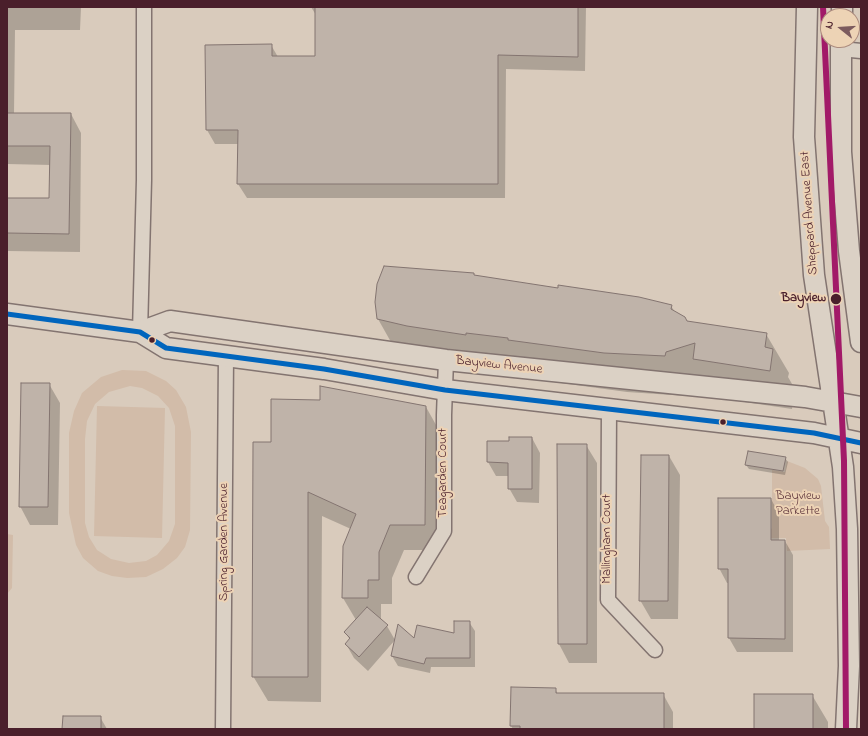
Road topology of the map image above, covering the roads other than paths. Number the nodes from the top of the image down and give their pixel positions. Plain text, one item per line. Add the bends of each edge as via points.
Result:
1 (144, 7) edge
2 (807, 7) edge
3 (841, 48) edge
4 (851, 48) edge
5 (861, 51) edge
6 (7, 314) edge
7 (140, 332) junction
8 (315, 342) junction
9 (861, 342) edge
10 (226, 356) junction
11 (446, 360) junction
12 (445, 390) junction
13 (834, 402) junction
14 (861, 407) edge
15 (609, 409) junction
16 (839, 438) junction
17 (861, 443) edge
18 (416, 577) dead end
19 (655, 650) dead end
20 (223, 729) edge
21 (846, 729) edge

1 - 7 street via 144,180
2 - 13 main road, Sheppard Avenue East via 804,137 814,275
3 - 9 main road via 841,152 849,251
4 - 5 street
6 - 7 main road, Bayview Avenue
7 - 8 main road, Bayview Avenue via 170,321
7 - 10 main road, Bayview Avenue via 166,348
8 - 10 main road via 272,350 236,346 229,350
8 - 11 main road, Bayview Avenue
10 - 12 main road, Bayview Avenue via 324,369
10 - 20 street, Spring Garden Avenue
11 - 12 street, Teagarden Court
11 - 13 main road, Bayview Avenue
12 - 15 main road, Bayview Avenue
12 - 18 street, Teagarden Court via 444,531
13 - 14 main road, Bayview Avenue
13 - 16 main road, Sheppard Avenue East
15 - 16 main road, Bayview Avenue
15 - 19 street, Mallingham Court via 608,600
16 - 17 main road, Bayview Avenue
16 - 21 main road, Sheppard Avenue East via 848,567 849,671

